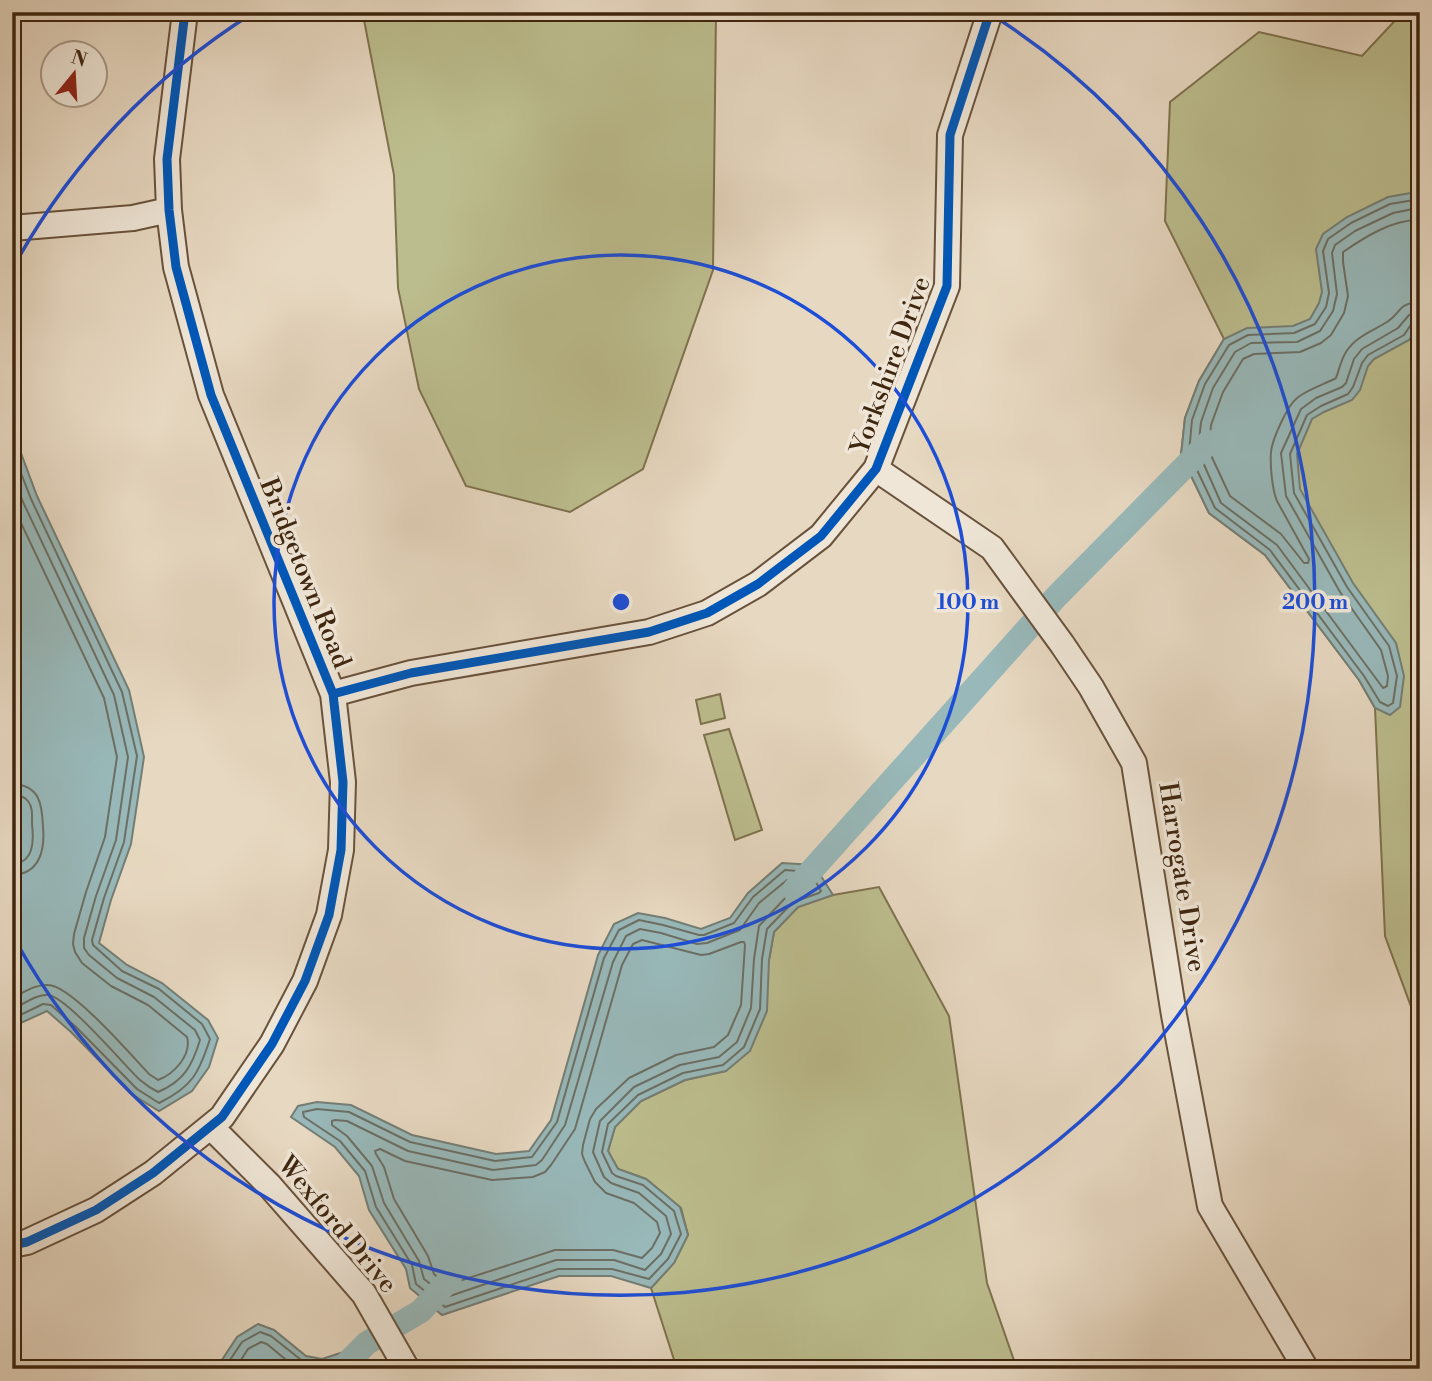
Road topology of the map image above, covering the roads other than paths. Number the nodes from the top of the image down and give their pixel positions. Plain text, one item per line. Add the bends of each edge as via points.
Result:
1 (185, 12) edge
2 (990, 12) edge
3 (169, 211) junction
4 (12, 228) edge
5 (876, 468) junction
6 (333, 694) junction
7 (211, 1127) junction
8 (12, 1245) edge
9 (407, 1369) edge
10 (1306, 1369) edge

1 - 3 street, Bridgetown Road via 167,159
2 - 5 street, Yorkshire Drive via 950,135 947,286
3 - 4 street
3 - 6 street, Bridgetown Road via 176,267 211,395
5 - 6 street, Yorkshire Drive via 821,536 758,584 707,613 649,632 411,673
5 - 10 street, Harrogate Drive via 992,548 1062,643 1135,763 1174,1015 1210,1206
6 - 7 street, Bridgetown Road via 343,782 341,850 328,915 305,981 272,1044
7 - 8 street, Bridgetown Road via 96,1210
7 - 9 street, Wexford Drive via 269,1185 364,1294

